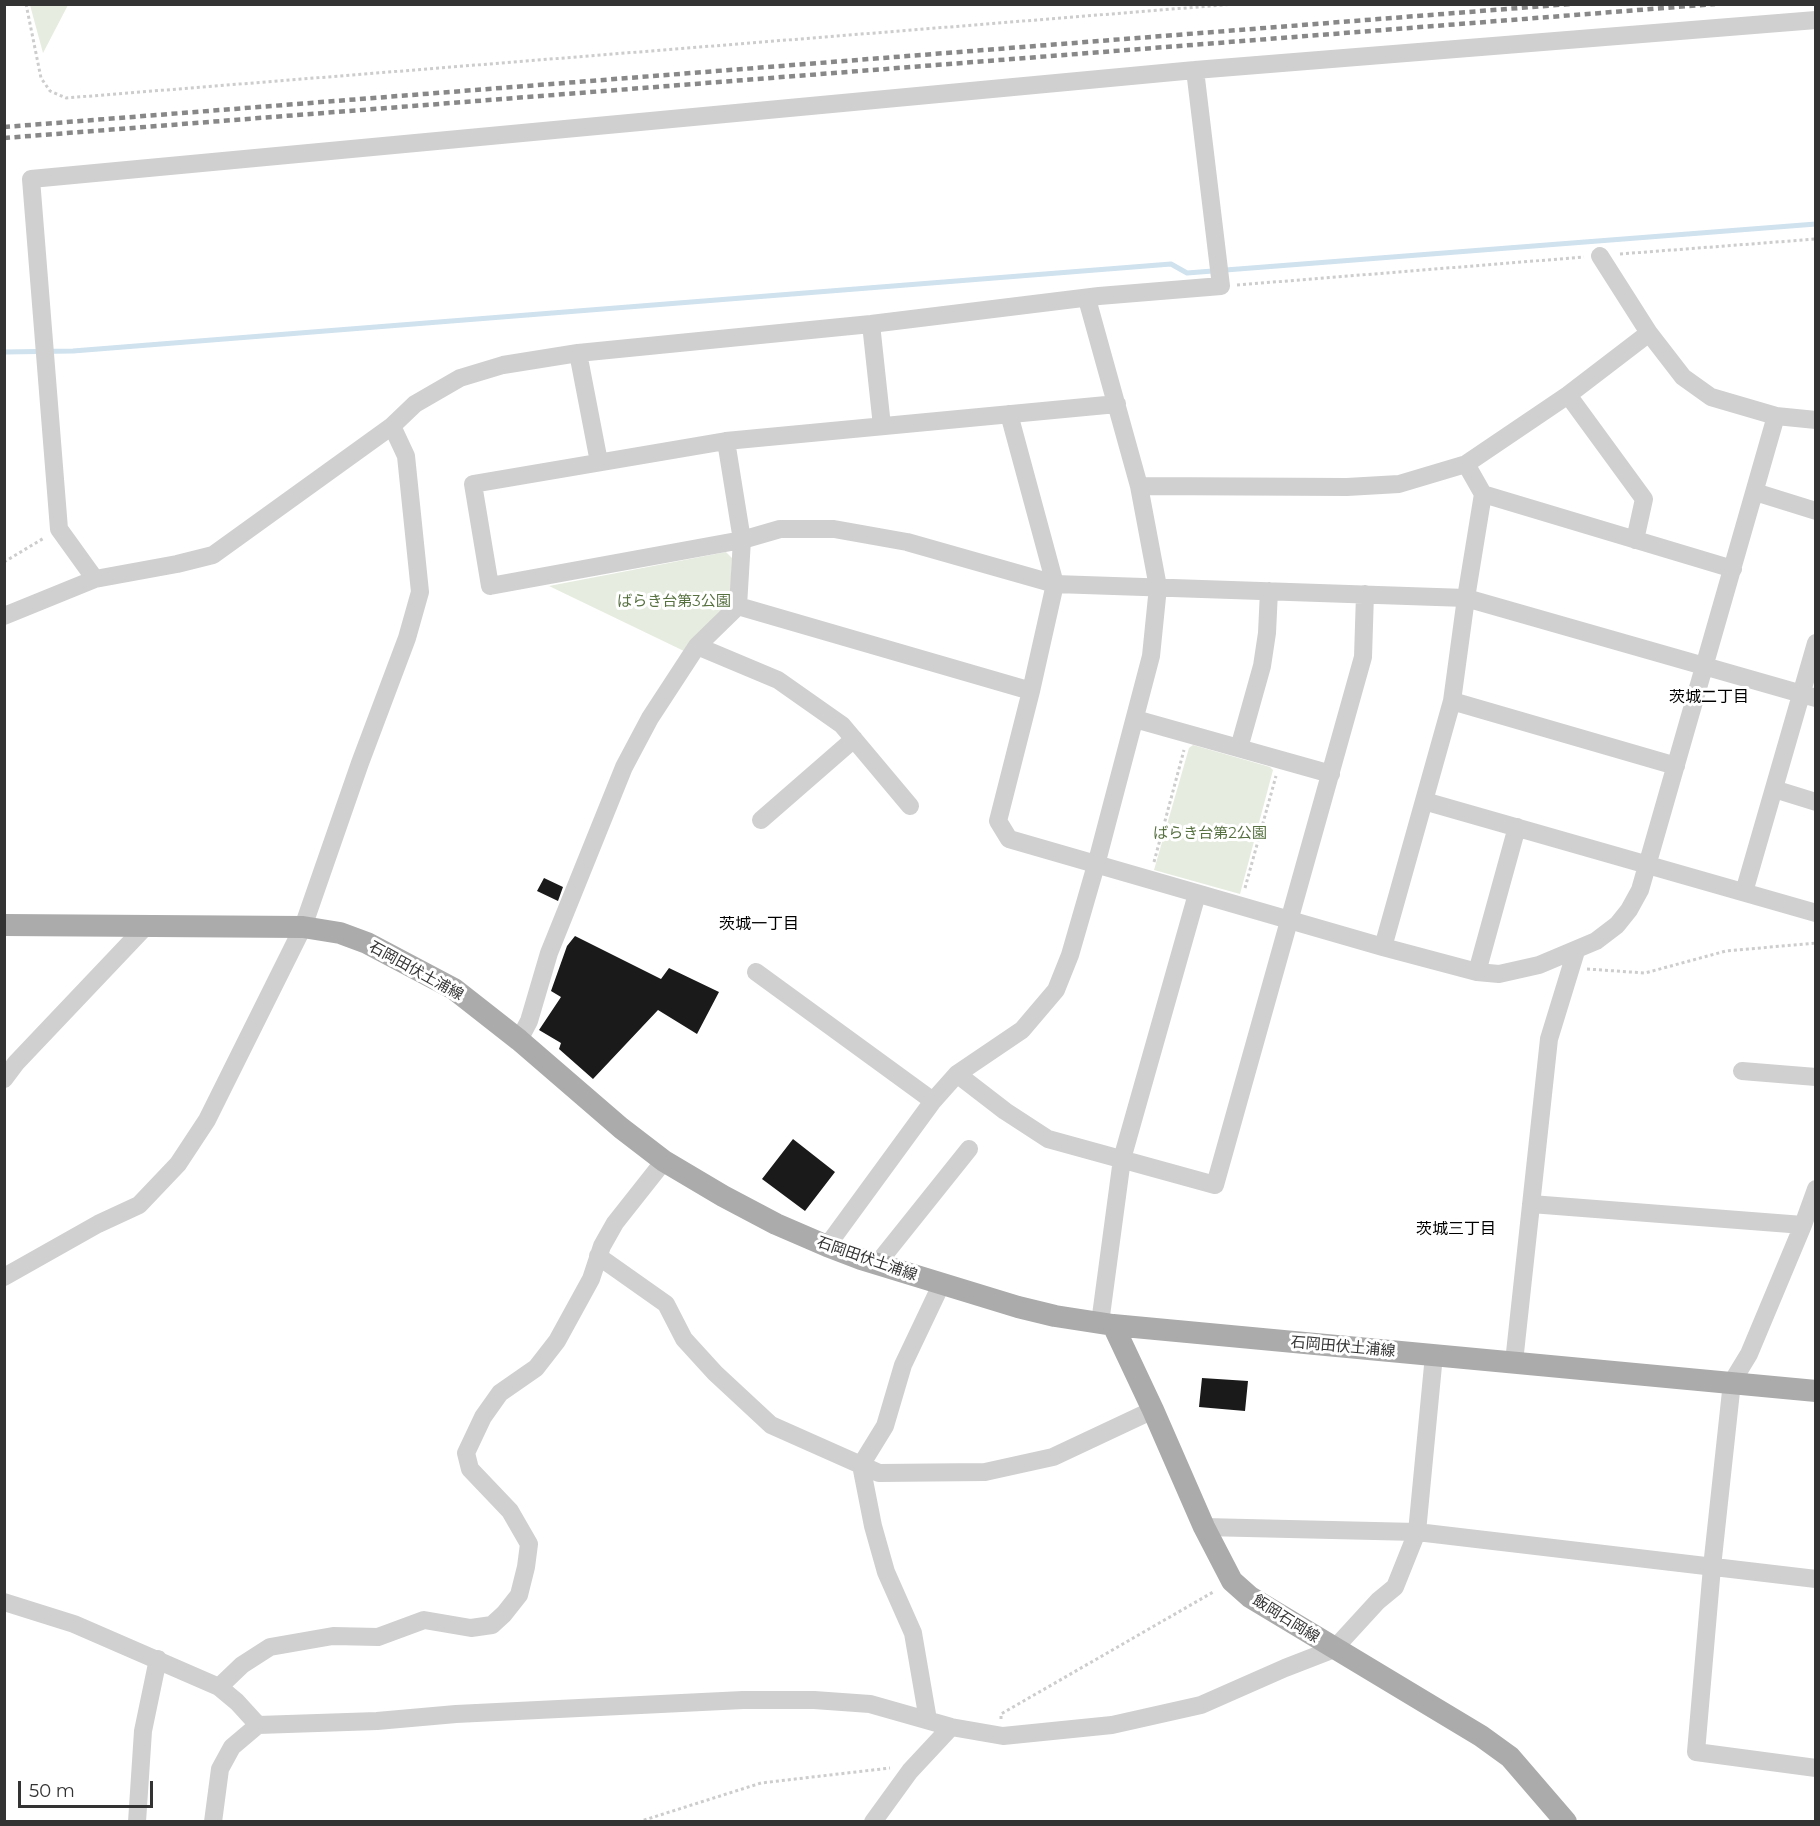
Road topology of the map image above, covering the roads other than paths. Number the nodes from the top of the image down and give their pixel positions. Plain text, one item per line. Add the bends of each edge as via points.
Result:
1 (1815, 20) edge
2 (1195, 70) junction
3 (1600, 256) road end
4 (1087, 299) junction
5 (871, 324) junction
6 (1649, 333) junction
7 (578, 353) junction
8 (1568, 395) junction
9 (1116, 404) junction
10 (1009, 414) junction
11 (1776, 416) junction
12 (1815, 420) edge
13 (392, 426) junction
14 (882, 426) junction
15 (726, 441) junction
16 (599, 462) junction
17 (1466, 464) junction
18 (1139, 486) junction
19 (1755, 492) junction
20 (1483, 494) junction
21 (1815, 512) edge
22 (742, 540) junction
23 (1635, 540) junction
24 (1733, 569) junction
25 (95, 579) junction
26 (1055, 584) junction
27 (1158, 587) junction
28 (1269, 591) junction
29 (1365, 594) junction
30 (1466, 598) junction
31 (738, 606) junction
32 (4, 616) edge
33 (1815, 643) edge
34 (697, 645) junction
35 (1705, 667) junction
36 (1032, 691) junction
37 (1808, 696) edge
38 (1452, 701) junction
39 (1135, 718) junction
40 (854, 739) junction
41 (1239, 748) junction
42 (1676, 766) junction
43 (1331, 774) junction
44 (1774, 789) junction
45 (1424, 801) junction
46 (1815, 802) edge
47 (910, 806) dead end
48 (761, 820) dead end
49 (1517, 827) junction
50 (1096, 865) junction
51 (1647, 865) junction
52 (1744, 892) junction
53 (1197, 894) junction
54 (1815, 913) edge
55 (1290, 920) junction
56 (4, 925) edge
57 (146, 926) junction
58 (303, 927) junction
59 (1383, 946) junction
60 (1573, 959) junction
61 (756, 972) dead end
62 (1477, 972) junction
63 (519, 1040) junction
64 (1742, 1071) dead end
65 (957, 1074) junction
66 (1815, 1077) edge
67 (4, 1079) edge
68 (933, 1101) junction
69 (969, 1149) dead end
70 (1122, 1159) junction
71 (664, 1161) junction
72 (1815, 1189) edge
73 (1531, 1204) junction
74 (1803, 1225) junction
75 (827, 1246) junction
76 (598, 1256) junction
77 (877, 1264) junction
78 (4, 1277) edge
79 (941, 1285) junction
80 (1107, 1324) junction
81 (1434, 1355) junction
82 (1514, 1362) junction
83 (1732, 1382) junction
84 (1815, 1391) edge
85 (1154, 1410) junction
86 (861, 1465) junction
87 (1204, 1527) junction
88 (1417, 1532) junction
89 (1712, 1567) junction
90 (1815, 1579) edge
91 (4, 1602) edge
92 (1334, 1648) junction
93 (158, 1659) junction
94 (219, 1687) junction
95 (928, 1720) junction
96 (258, 1725) junction
97 (951, 1727) junction
98 (1815, 1768) edge
99 (137, 1821) edge
100 (213, 1821) edge
101 (873, 1821) edge
102 (1566, 1821) edge

1 - 2 street
2 - 4 street via 1221,286
2 - 25 street via 31,179 59,529
3 - 6 street
4 - 5 street
4 - 9 street
5 - 7 street
5 - 14 street
6 - 8 street
6 - 11 street via 1683,377 1711,397
7 - 13 street via 503,365 460,378 415,404
7 - 16 street
8 - 17 street
8 - 23 street via 1644,499
9 - 10 street
9 - 18 street
10 - 14 street
10 - 26 street
11 - 12 street
11 - 19 street
13 - 25 street via 213,555
13 - 58 street via 406,456 420,592
14 - 15 street
15 - 16 street
15 - 22 street
16 - 22 street via 473,484 490,586
17 - 18 street via 1399,484
17 - 20 street
18 - 27 street
19 - 21 street
19 - 24 street
20 - 23 street
20 - 30 street
22 - 26 street via 780,529 834,529 907,542
22 - 31 street
23 - 24 street
24 - 35 street
25 - 32 street
26 - 27 street
26 - 36 street
27 - 28 street
27 - 39 street via 1151,656
28 - 29 street
28 - 41 street via 1262,666
29 - 30 street
29 - 43 street via 1363,657
30 - 35 street
30 - 38 street
31 - 34 street
31 - 36 street
33 - 37 street
34 - 40 street via 778,680 842,725
34 - 63 street via 624,767 549,953 529,1021
35 - 37 street
35 - 42 street
36 - 50 street via 998,821 1009,840
37 - 44 street
38 - 42 street
38 - 45 street
39 - 41 street
39 - 50 street
40 - 47 street
40 - 48 street
41 - 43 street
42 - 51 street
43 - 55 street
44 - 46 street
44 - 52 street
45 - 49 street
45 - 59 street
49 - 51 street
49 - 62 street
50 - 53 street
50 - 65 street via 1056,990 1022,1030
51 - 52 street
51 - 60 street via 1629,910 1617,925
52 - 54 street
53 - 55 street
53 - 70 street
55 - 59 street
55 - 70 street via 1215,1185
56 - 57 main road, 石岡田伏土浦線
57 - 58 main road, 石岡田伏土浦線
57 - 67 street
58 - 63 main road, 石岡田伏土浦線 via 340,933 409,964 454,990
58 - 78 street via 207,1120 178,1164 139,1205
59 - 62 street
60 - 62 street via 1499,974
60 - 73 street via 1549,1039
61 - 68 street
63 - 71 main road, 石岡田伏土浦線
64 - 66 street
65 - 68 street
65 - 70 street via 1048,1139
68 - 75 street
69 - 77 street
70 - 80 street
71 - 75 main road, 石岡田伏土浦線 via 776,1224
71 - 76 street via 615,1223
72 - 74 street
73 - 74 street
73 - 82 street
74 - 83 street via 1749,1354
75 - 77 main road, 石岡田伏土浦線
76 - 86 street via 666,1304 684,1339 771,1425
76 - 94 street via 591,1279 557,1341 536,1368 500,1393 466,1453 470,1469 510,1511 529,1544 519,1594 504,1614 492,1625 471,1628 424,1620 378,1637 333,1636 270,1647 242,1665
77 - 79 main road, 石岡田伏土浦線
79 - 80 main road, 石岡田伏土浦線 via 1055,1316
79 - 86 street via 903,1365 885,1426
80 - 81 main road, 石岡田伏土浦線
80 - 85 main road, 飯岡石岡線
81 - 82 main road, 石岡田伏土浦線
81 - 88 street
82 - 83 main road, 石岡田伏土浦線
83 - 84 main road, 石岡田伏土浦線
83 - 89 street
85 - 86 street via 1053,1457 985,1472 879,1473
85 - 87 main road, 飯岡石岡線
86 - 95 street via 886,1572 913,1633
87 - 88 street
87 - 92 main road, 飯岡石岡線 via 1232,1581 1250,1597
88 - 89 street
88 - 92 street via 1395,1587
89 - 90 street
89 - 98 street via 1696,1752
91 - 93 street via 74,1624
92 - 97 street via 1201,1705 1112,1725 1003,1736
92 - 102 main road, 飯岡石岡線 via 1510,1757
93 - 94 street
93 - 99 street via 142,1731
94 - 96 street
95 - 96 street via 870,1704 743,1700
95 - 97 street
96 - 100 street via 232,1747 220,1769
97 - 101 street

